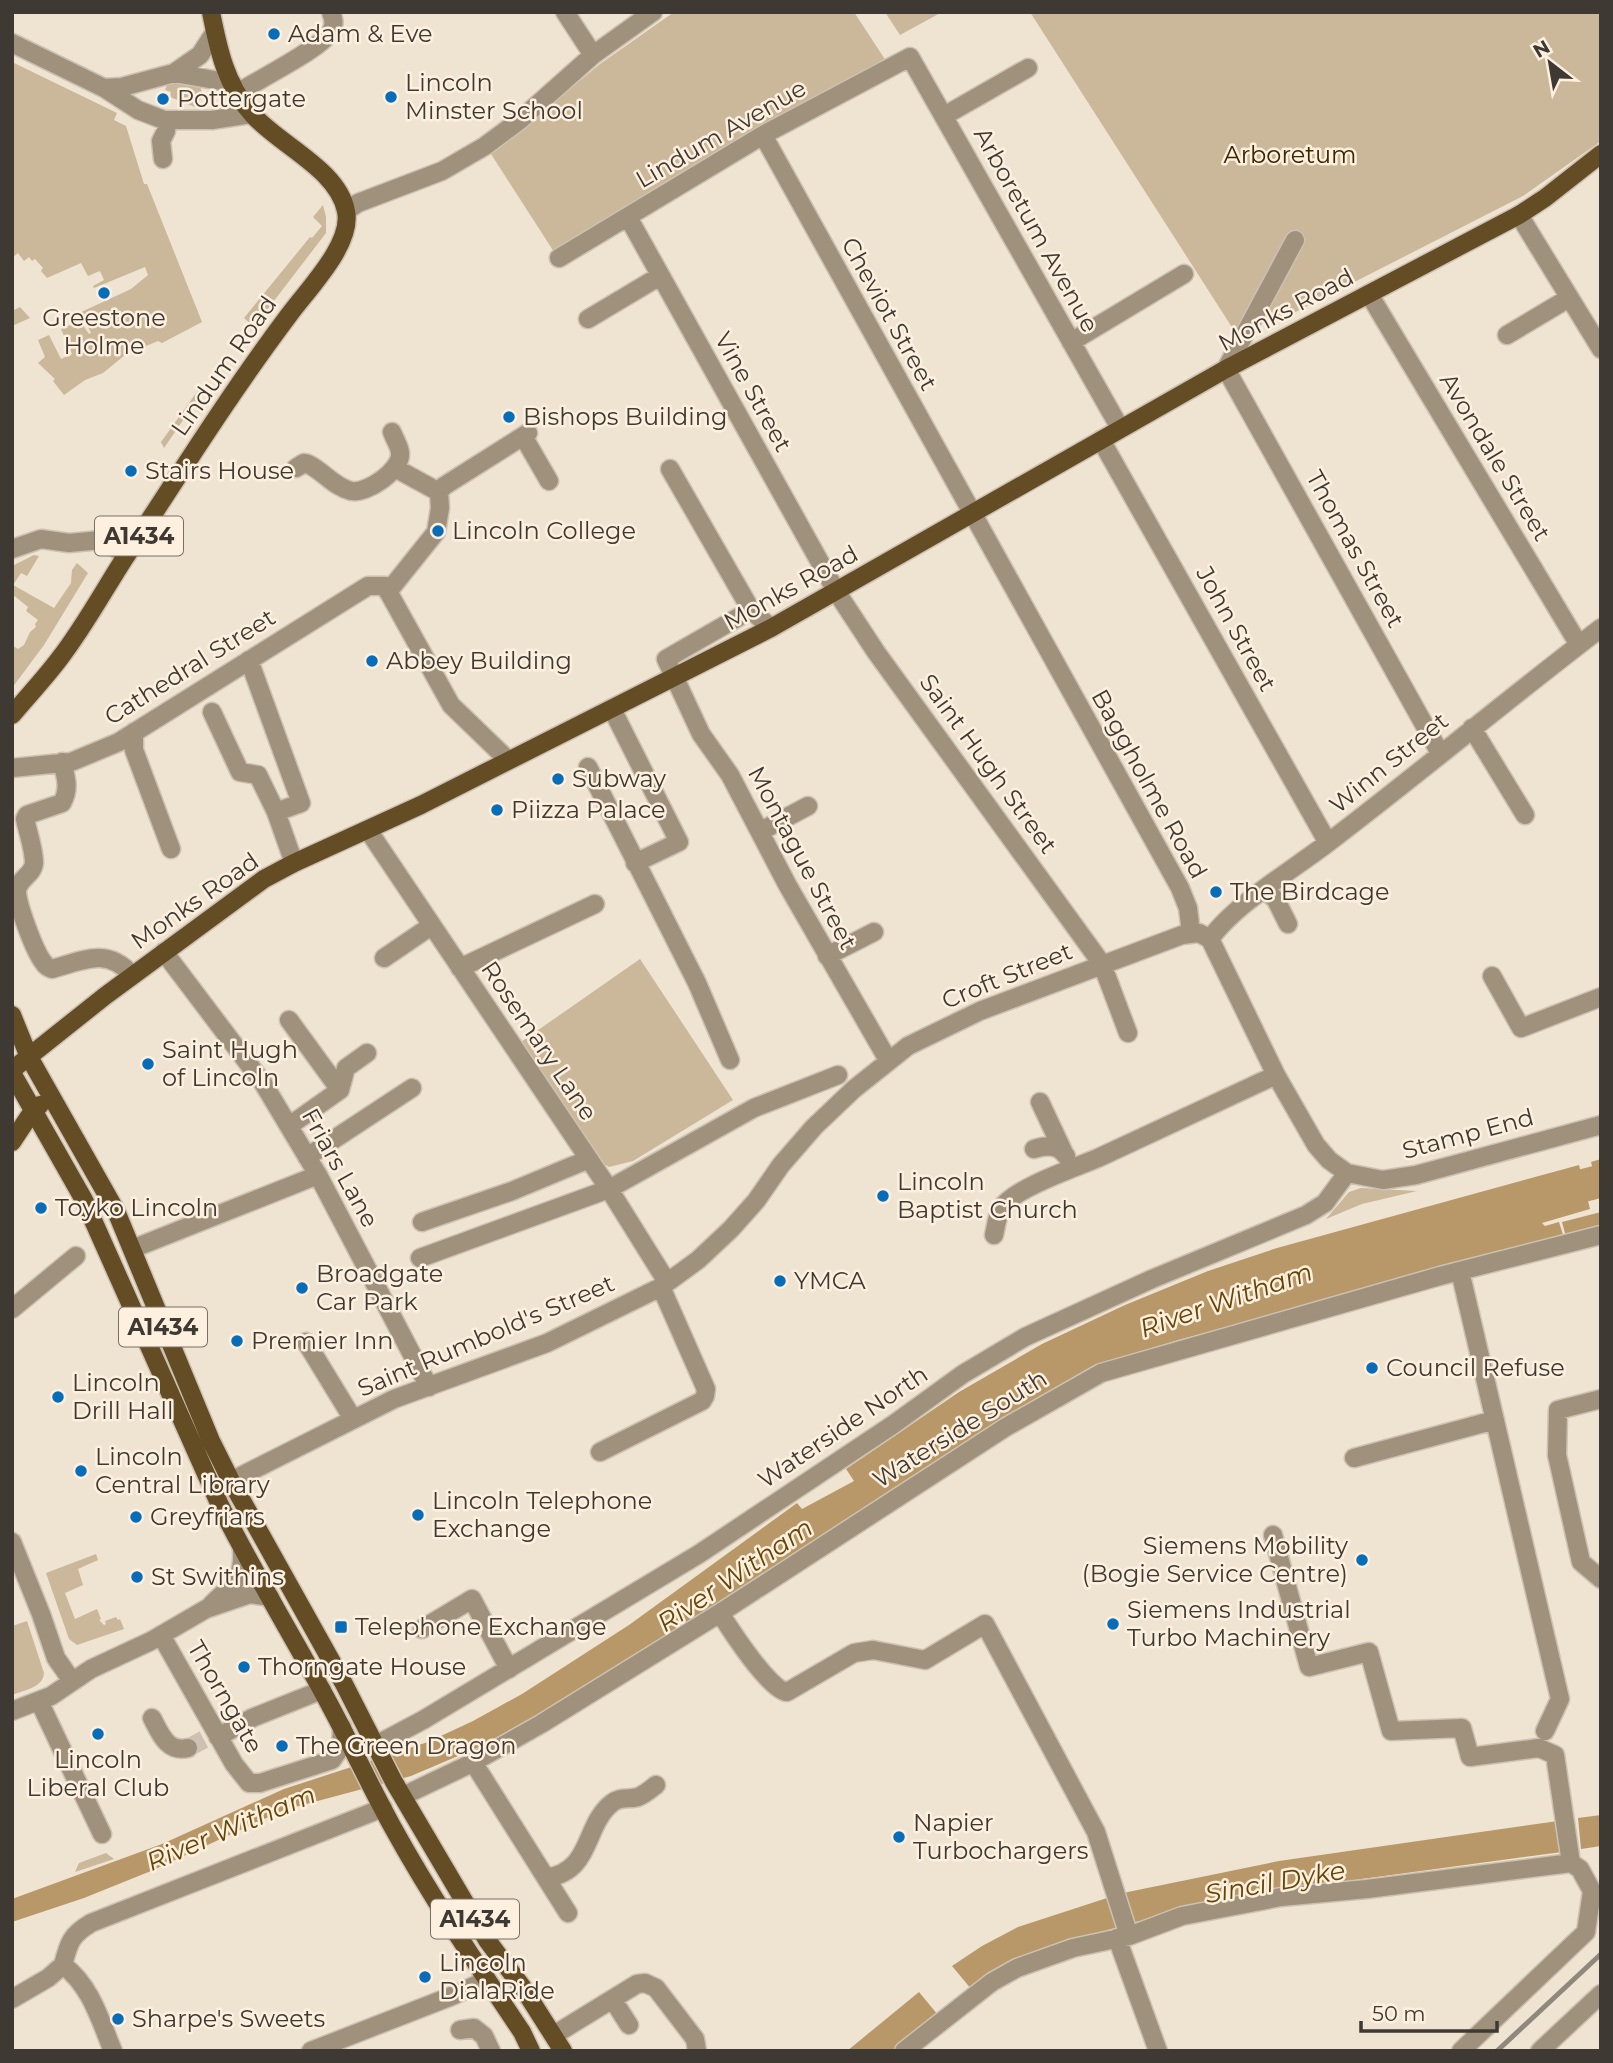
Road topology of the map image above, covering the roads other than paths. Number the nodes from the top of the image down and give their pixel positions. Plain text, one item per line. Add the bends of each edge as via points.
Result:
1 (211, 12) edge
2 (331, 12) edge
3 (565, 12) edge
4 (653, 12) edge
5 (215, 32) junction
6 (12, 43) edge
7 (593, 55) junction
8 (910, 57) joint
9 (1028, 68) dead end
10 (174, 73) junction
11 (104, 88) junction
12 (234, 88) junction
13 (251, 114) junction
14 (944, 116) junction
15 (167, 121) junction
16 (763, 135) junction
17 (1601, 154) edge
18 (163, 159) dead end
19 (346, 211) junction
20 (1519, 215) junction
21 (628, 217) junction
22 (1295, 240) dead end
23 (559, 258) dead end
24 (1184, 274) dead end
25 (660, 276) junction
26 (1369, 294) junction
27 (1569, 298) junction
28 (588, 319) dead end
29 (1507, 335) dead end
30 (1071, 342) junction
31 (1601, 349) edge
32 (1226, 369) junction
33 (1120, 428) junction
34 (392, 432) dead end
35 (1101, 440) junction
36 (296, 468) dead end
37 (395, 468) junction
38 (670, 469) dead end
39 (549, 481) dead end
40 (439, 492) junction
41 (972, 516) junction
42 (12, 549) edge
43 (127, 555) junction
44 (386, 589) junction
45 (836, 591) junction
46 (751, 611) junction
47 (771, 628) junction
48 (1601, 628) edge
49 (1578, 645) junction
50 (249, 660) junction
51 (675, 678) junction
52 (612, 709) junction
53 (212, 712) dead end
54 (12, 715) edge
55 (1472, 728) junction
56 (134, 732) junction
57 (1440, 753) junction
58 (508, 760) junction
59 (62, 762) junction
60 (588, 767) dead end
61 (12, 768) edge
62 (808, 806) dead end
63 (276, 812) junction
64 (1525, 815) dead end
65 (368, 830) junction
66 (761, 831) junction
67 (1328, 843) junction
68 (171, 849) dead end
69 (293, 863) junction
70 (635, 863) junction
71 (1265, 889) junction
72 (596, 904) dead end
73 (1288, 924) dead end
74 (431, 926) junction
75 (874, 932) dead end
76 (1191, 933) junction
77 (1210, 939) junction
78 (163, 952) junction
79 (827, 956) junction
80 (384, 958) dead end
81 (1102, 964) junction
82 (460, 968) junction
83 (132, 975) junction
84 (1493, 976) dead end
85 (1601, 997) edge
86 (12, 1015) edge
87 (289, 1020) dead end
88 (1128, 1033) dead end
89 (367, 1053) dead end
90 (29, 1057) junction
91 (730, 1060) dead end
92 (888, 1060) junction
93 (12, 1072) edge
94 (838, 1075) dead end
95 (1276, 1076) junction
96 (412, 1088) dead end
97 (854, 1089) joint
98 (340, 1090) junction
99 (51, 1096) junction
100 (1040, 1102) dead end
101 (32, 1112) junction
102 (1601, 1125) edge
103 (289, 1126) junction
104 (12, 1142) edge
105 (1034, 1149) dead end
106 (1063, 1151) junction
107 (307, 1157) junction
108 (589, 1159) junction
109 (1075, 1166) junction
110 (1347, 1172) junction
111 (318, 1175) junction
112 (609, 1189) junction
113 (422, 1222) dead end
114 (994, 1235) dead end
115 (1601, 1235) edge
116 (132, 1249) junction
117 (76, 1256) dead end
118 (421, 1258) dead end
119 (1460, 1271) junction
120 (664, 1284) junction
121 (15, 1300) edge
122 (306, 1342) dead end
123 (429, 1387) junction
124 (1601, 1399) edge
125 (353, 1419) junction
126 (1495, 1420) junction
127 (600, 1452) dead end
128 (1354, 1458) dead end
129 (231, 1481) junction
130 (1273, 1535) dead end
131 (12, 1542) edge
132 (242, 1551) junction
133 (1601, 1579) edge
134 (270, 1597) junction
135 (206, 1609) junction
136 (720, 1613) junction
137 (422, 1629) dead end
138 (161, 1635) junction
139 (509, 1669) junction
140 (72, 1681) junction
141 (322, 1690) junction
142 (39, 1701) junction
143 (12, 1711) edge
144 (152, 1718) dead end
145 (342, 1727) junction
146 (1545, 1731) dead end
147 (213, 1736) junction
148 (188, 1748) dead end
149 (377, 1750) junction
150 (473, 1762) junction
151 (656, 1785) dead end
152 (398, 1789) junction
153 (379, 1800) junction
154 (102, 1834) dead end
155 (1570, 1857) junction
156 (546, 1878) junction
157 (568, 1913) dead end
158 (1124, 1933) junction
159 (63, 1965) junction
160 (487, 1980) junction
161 (1601, 1994) edge
162 (12, 1999) edge
163 (613, 2000) junction
164 (629, 2025) dead end
165 (460, 2030) dead end
166 (558, 2043) edge
167 (113, 2051) edge
168 (311, 2051) edge
169 (491, 2051) edge
170 (531, 2051) edge
171 (697, 2051) edge
172 (904, 2051) edge
173 (1158, 2051) edge
174 (1461, 2051) edge
175 (1539, 2051) edge

1 - 5 main road
2 - 12 street via 334,24 323,41
3 - 7 street
4 - 7 street
5 - 10 street via 200,55
5 - 12 main road
6 - 11 street
7 - 19 street via 485,146 442,171
8 - 14 street, Arboretum Avenue
8 - 16 street, Lindum Avenue
9 - 14 street
10 - 11 street via 122,88
10 - 12 street
11 - 15 street via 138,110
12 - 13 main road
13 - 15 street
13 - 19 main road via 327,178 340,193
14 - 30 street, Arboretum Avenue
15 - 18 street via 161,141
16 - 21 street, Lindum Avenue
16 - 41 street, Cheviot Street
17 - 20 main road, Monks Road
19 - 43 main road, Lindum Road / A1434 via 339,249 260,353
20 - 26 main road, Monks Road
20 - 27 street
21 - 23 street, Lindum Avenue
21 - 25 street, Vine Street
22 - 32 street
24 - 30 street
25 - 28 street
25 - 45 street, Vine Street
26 - 32 main road, Monks Road
26 - 49 street, Avondale Street
27 - 29 street
27 - 31 street
30 - 33 street, Arboretum Avenue
32 - 33 main road, Monks Road
32 - 57 street, Thomas Street
33 - 35 main road, Monks Road
34 - 37 street via 401,452
35 - 41 main road, Monks Road
35 - 67 street, John Street
36 - 37 street via 308,464 342,487 358,491 378,483
37 - 40 street
38 - 46 street
39 - 40 street via 526,435
40 - 44 street via 436,532
41 - 45 main road, Monks Road
41 - 76 street, Baggholme Road via 1180,888
42 - 43 street via 41,539 69,543 101,540
43 - 54 main road, Lindum Road / A1434 via 61,657
44 - 50 street, Cathedral Street via 368,586
44 - 58 street via 451,705
45 - 47 main road, Monks Road
45 - 81 street, Saint Hugh Street
46 - 47 street
46 - 51 street via 666,659
47 - 51 main road, Monks Road
48 - 49 street, Winn Street
49 - 55 street, Winn Street
50 - 56 street, Cathedral Street
50 - 63 street via 301,803
51 - 52 main road, Monks Road
51 - 66 street, Montague Street via 701,734
52 - 58 main road, Monks Road
52 - 70 street via 679,842
53 - 63 street via 240,772 258,775
55 - 57 street, Winn Street
55 - 64 street
56 - 59 street, Cathedral Street
56 - 68 street via 134,750
57 - 67 street, Winn Street
58 - 65 main road, Monks Road
59 - 61 street, Cathedral Street
59 - 83 street via 67,785 62,803 25,819 34,864 19,884 20,904 45,965 52,969 88,957 105,958
60 - 70 street
62 - 66 street
63 - 69 street
65 - 69 main road, Monks Road
65 - 74 street, Rosemary Lane
66 - 79 street, Montague Street
67 - 71 street, Winn Street
69 - 78 main road, Monks Road via 252,886
70 - 91 street via 697,983
71 - 73 street
71 - 77 street, Winn Street
72 - 82 street
74 - 80 street
74 - 82 street, Rosemary Lane
75 - 79 street
76 - 77 street
76 - 81 street, Croft Street
77 - 95 street
78 - 83 main road, Monks Road
78 - 103 street, Friars Lane via 263,1083
79 - 92 street, Montague Street
81 - 88 street, Saint Hugh Street
81 - 92 street, Croft Street via 980,1011 929,1034
82 - 108 street, Rosemary Lane
83 - 90 main road, Monks Road
84 - 85 street via 1521,1028
86 - 90 main road, A1434
87 - 98 street
89 - 98 street via 346,1068
90 - 93 main road, Monks Road
90 - 99 main road, A1434
90 - 101 main road
92 - 97 street, Croft Street
93 - 101 main road, A1434
94 - 112 street via 754,1108
95 - 109 street
95 - 110 street via 1316,1145
96 - 107 street
97 - 120 street, Saint Rumbold's Street via 814,1127 731,1229
98 - 103 street
99 - 101 main road
99 - 116 main road, A1434 via 116,1211
100 - 106 street
101 - 104 main road
101 - 132 main road, A1434 via 84,1200
102 - 110 street, Stamp End via 1416,1175 1383,1180
103 - 107 street, Friars Lane
105 - 106 street via 1048,1145
106 - 109 street
107 - 111 street, Friars Lane
108 - 112 street, Rosemary Lane
108 - 113 street
109 - 114 street via 1010,1199 1001,1209
110 - 139 street, Waterside North via 1325,1203 1306,1215 1025,1337 699,1554
111 - 116 street
111 - 123 street, Friars Lane
112 - 118 street
112 - 120 street, Rosemary Lane
115 - 119 street, Waterside South
116 - 129 main road, A1434
117 - 121 street
119 - 126 street
119 - 136 street, Waterside South via 1101,1373 1006,1427
120 - 123 street, Saint Rumbold's Street via 547,1343
120 - 127 street, Rosemary Lane via 705,1396
122 - 125 street
123 - 125 street, Saint Rumbold's Street
124 - 133 street via 1559,1410 1557,1455 1581,1562
125 - 129 street, Saint Rumbold's Street
126 - 128 street
126 - 146 street via 1560,1699
129 - 149 main road, A1434
130 - 155 street via 1309,1667 1369,1652 1391,1731 1462,1728 1470,1757 1539,1748 1555,1755
131 - 140 street via 56,1658
132 - 134 main road, A1434
132 - 135 street via 241,1575
134 - 135 street via 250,1594
134 - 141 main road, A1434
135 - 138 street
136 - 150 street, Waterside South
136 - 158 street via 743,1650 775,1687 787,1692 854,1653 873,1650 925,1661 985,1624 1096,1832
137 - 139 street via 472,1599
138 - 140 street
138 - 147 street, Thorngate
139 - 149 street, Waterside North
140 - 142 street
141 - 145 main road, A1434
141 - 147 street
142 - 143 street
142 - 154 street
144 - 148 street via 169,1745
145 - 147 street, Thorngate via 341,1747 326,1764 260,1783 249,1783
145 - 153 main road, A1434
149 - 152 main road, A1434
150 - 152 street, Waterside South
150 - 156 street
151 - 156 street via 638,1797 622,1797 610,1804 573,1868
152 - 166 main road, A1434 via 487,1940
153 - 159 street via 91,1923 69,1942
153 - 160 main road, A1434
155 - 158 street via 1380,1887 1281,1897 1182,1916
155 - 174 street via 1592,1891 1586,1931
156 - 157 street
158 - 172 street via 1017,1968 992,1982
158 - 173 street
159 - 162 street
159 - 167 street via 88,1992
160 - 168 street
160 - 170 main road, A1434
161 - 175 street
163 - 164 street
163 - 166 street
163 - 171 street via 637,1984 650,1984 695,2039
165 - 169 street via 474,2028

